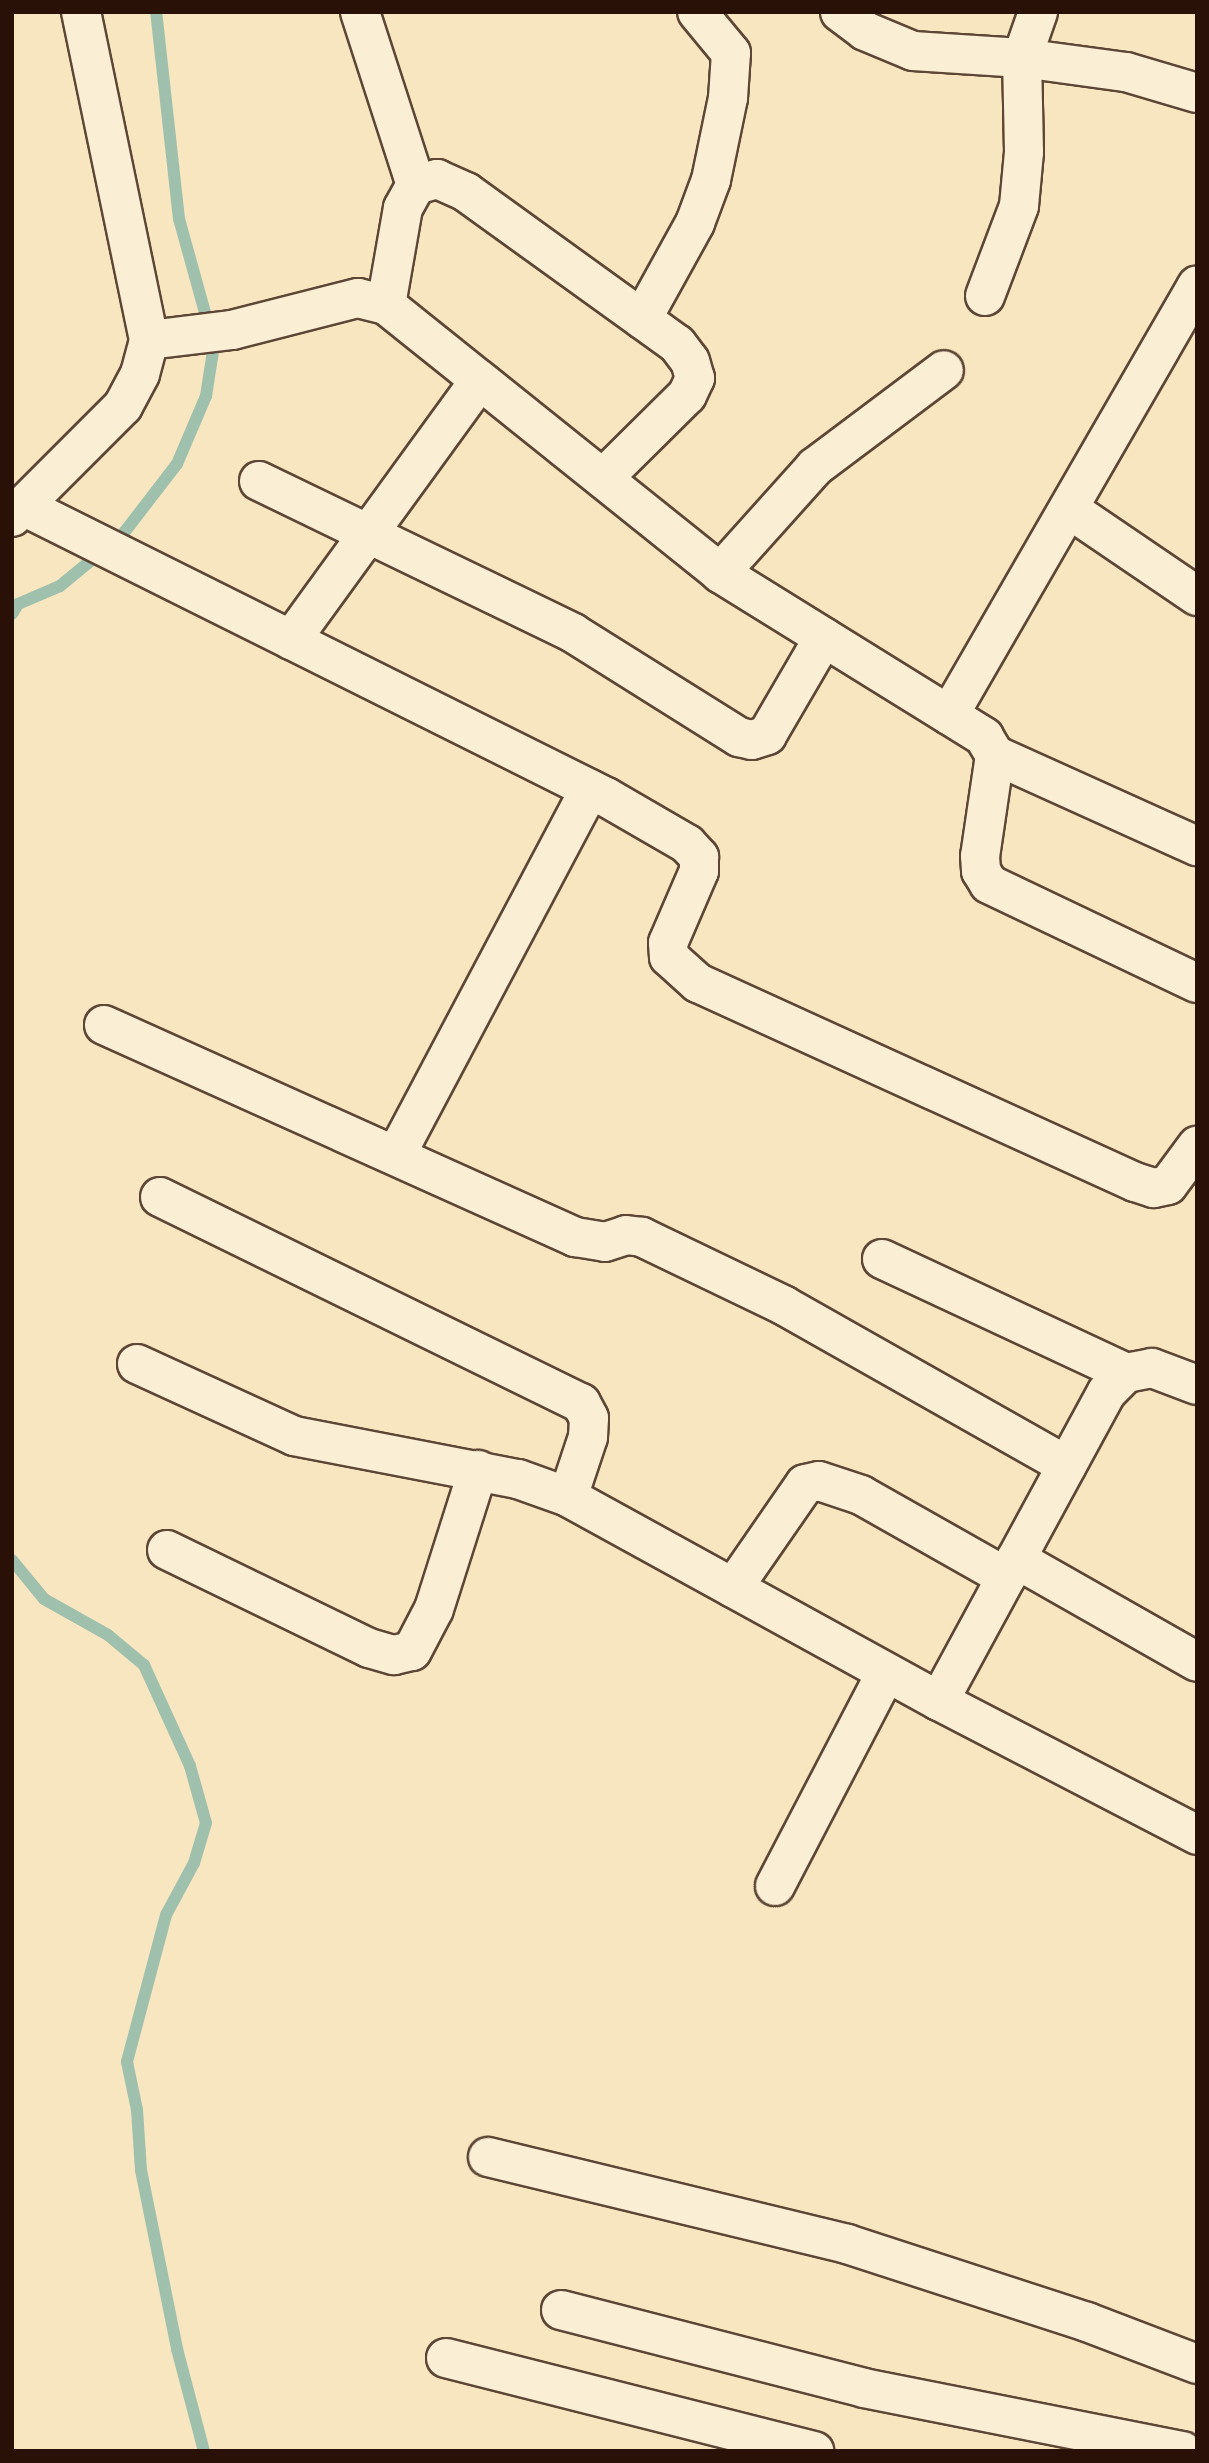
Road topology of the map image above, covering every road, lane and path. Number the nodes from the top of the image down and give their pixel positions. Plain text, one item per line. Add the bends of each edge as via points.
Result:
1 (81, 12) edge
2 (360, 12) edge
3 (697, 12) edge
4 (840, 12) edge
5 (1038, 12) edge
6 (1022, 58) junction
7 (1197, 93) edge
8 (416, 185) junction
9 (1197, 285) edge
10 (985, 296) dead end
11 (386, 305) junction
12 (642, 319) junction
13 (163, 340) junction
14 (944, 370) dead end
15 (479, 380) junction
16 (603, 478) junction
17 (260, 481) dead end
18 (1069, 509) junction
19 (18, 511) edge
20 (368, 533) junction
21 (720, 573) junction
22 (1197, 596) edge
23 (824, 637) junction
24 (291, 640) junction
25 (948, 715) junction
26 (995, 755) junction
27 (590, 789) junction
28 (1197, 846) edge
29 (1197, 984) edge
30 (104, 1025) dead end
31 (1197, 1146) edge
32 (396, 1155) junction
33 (160, 1197) dead end
34 (882, 1259) dead end
35 (137, 1364) dead end
36 (1126, 1373) junction
37 (1197, 1385) edge
38 (1067, 1466) junction
39 (478, 1470) junction
40 (568, 1497) junction
41 (167, 1550) dead end
42 (1011, 1568) junction
43 (733, 1588) junction
44 (1197, 1661) edge
45 (886, 1673) junction
46 (939, 1701) junction
47 (1197, 1835) edge
48 (775, 1886) dead end
49 (488, 2157) dead end
50 (561, 2310) dead end
51 (446, 2358) dead end
52 (1197, 2364) edge
53 (814, 2451) edge
54 (1183, 2451) edge

1 - 13 street
2 - 8 street
3 - 12 street via 731,53 728,98 711,180 695,223
4 - 6 street via 865,30 913,51
5 - 6 street
6 - 7 street via 1126,72
6 - 10 street via 1024,152 1019,206
8 - 11 street via 403,208
8 - 12 street via 437,179 466,192
9 - 18 street
11 - 13 street via 358,298 232,330
11 - 15 street
12 - 16 street via 677,344 690,361 695,378 687,395
13 - 19 street via 123,406
14 - 21 street via 815,467
15 - 16 street
15 - 20 street
16 - 21 street
17 - 20 street
18 - 22 street
18 - 25 street
19 - 24 street via 80,534
20 - 23 street via 573,633 694,710 752,740 767,735 779,721
20 - 24 street
21 - 23 street
23 - 25 street
24 - 27 street
25 - 26 street via 984,737
26 - 28 street
26 - 29 street via 980,856 981,871 989,884
27 - 31 street via 687,844 699,857 699,871 668,943 669,957 698,983 1135,1182 1154,1188 1168,1185
27 - 32 street
30 - 32 street
32 - 38 street via 575,1237 605,1242 642,1237 783,1305
33 - 40 street via 581,1404 589,1418 588,1437
34 - 36 street
35 - 39 street via 294,1436
36 - 37 street via 1152,1368
36 - 38 street via 1107,1392
38 - 42 street
39 - 40 street
39 - 41 street via 434,1609 412,1651 394,1655 369,1648
40 - 43 street
42 - 43 street via 862,1494 819,1481 805,1484
42 - 44 street
42 - 46 street
43 - 45 street
45 - 46 street
45 - 48 street
46 - 47 street
49 - 52 street via 846,2244 1087,2322
50 - 54 street via 864,2388
51 - 53 street

